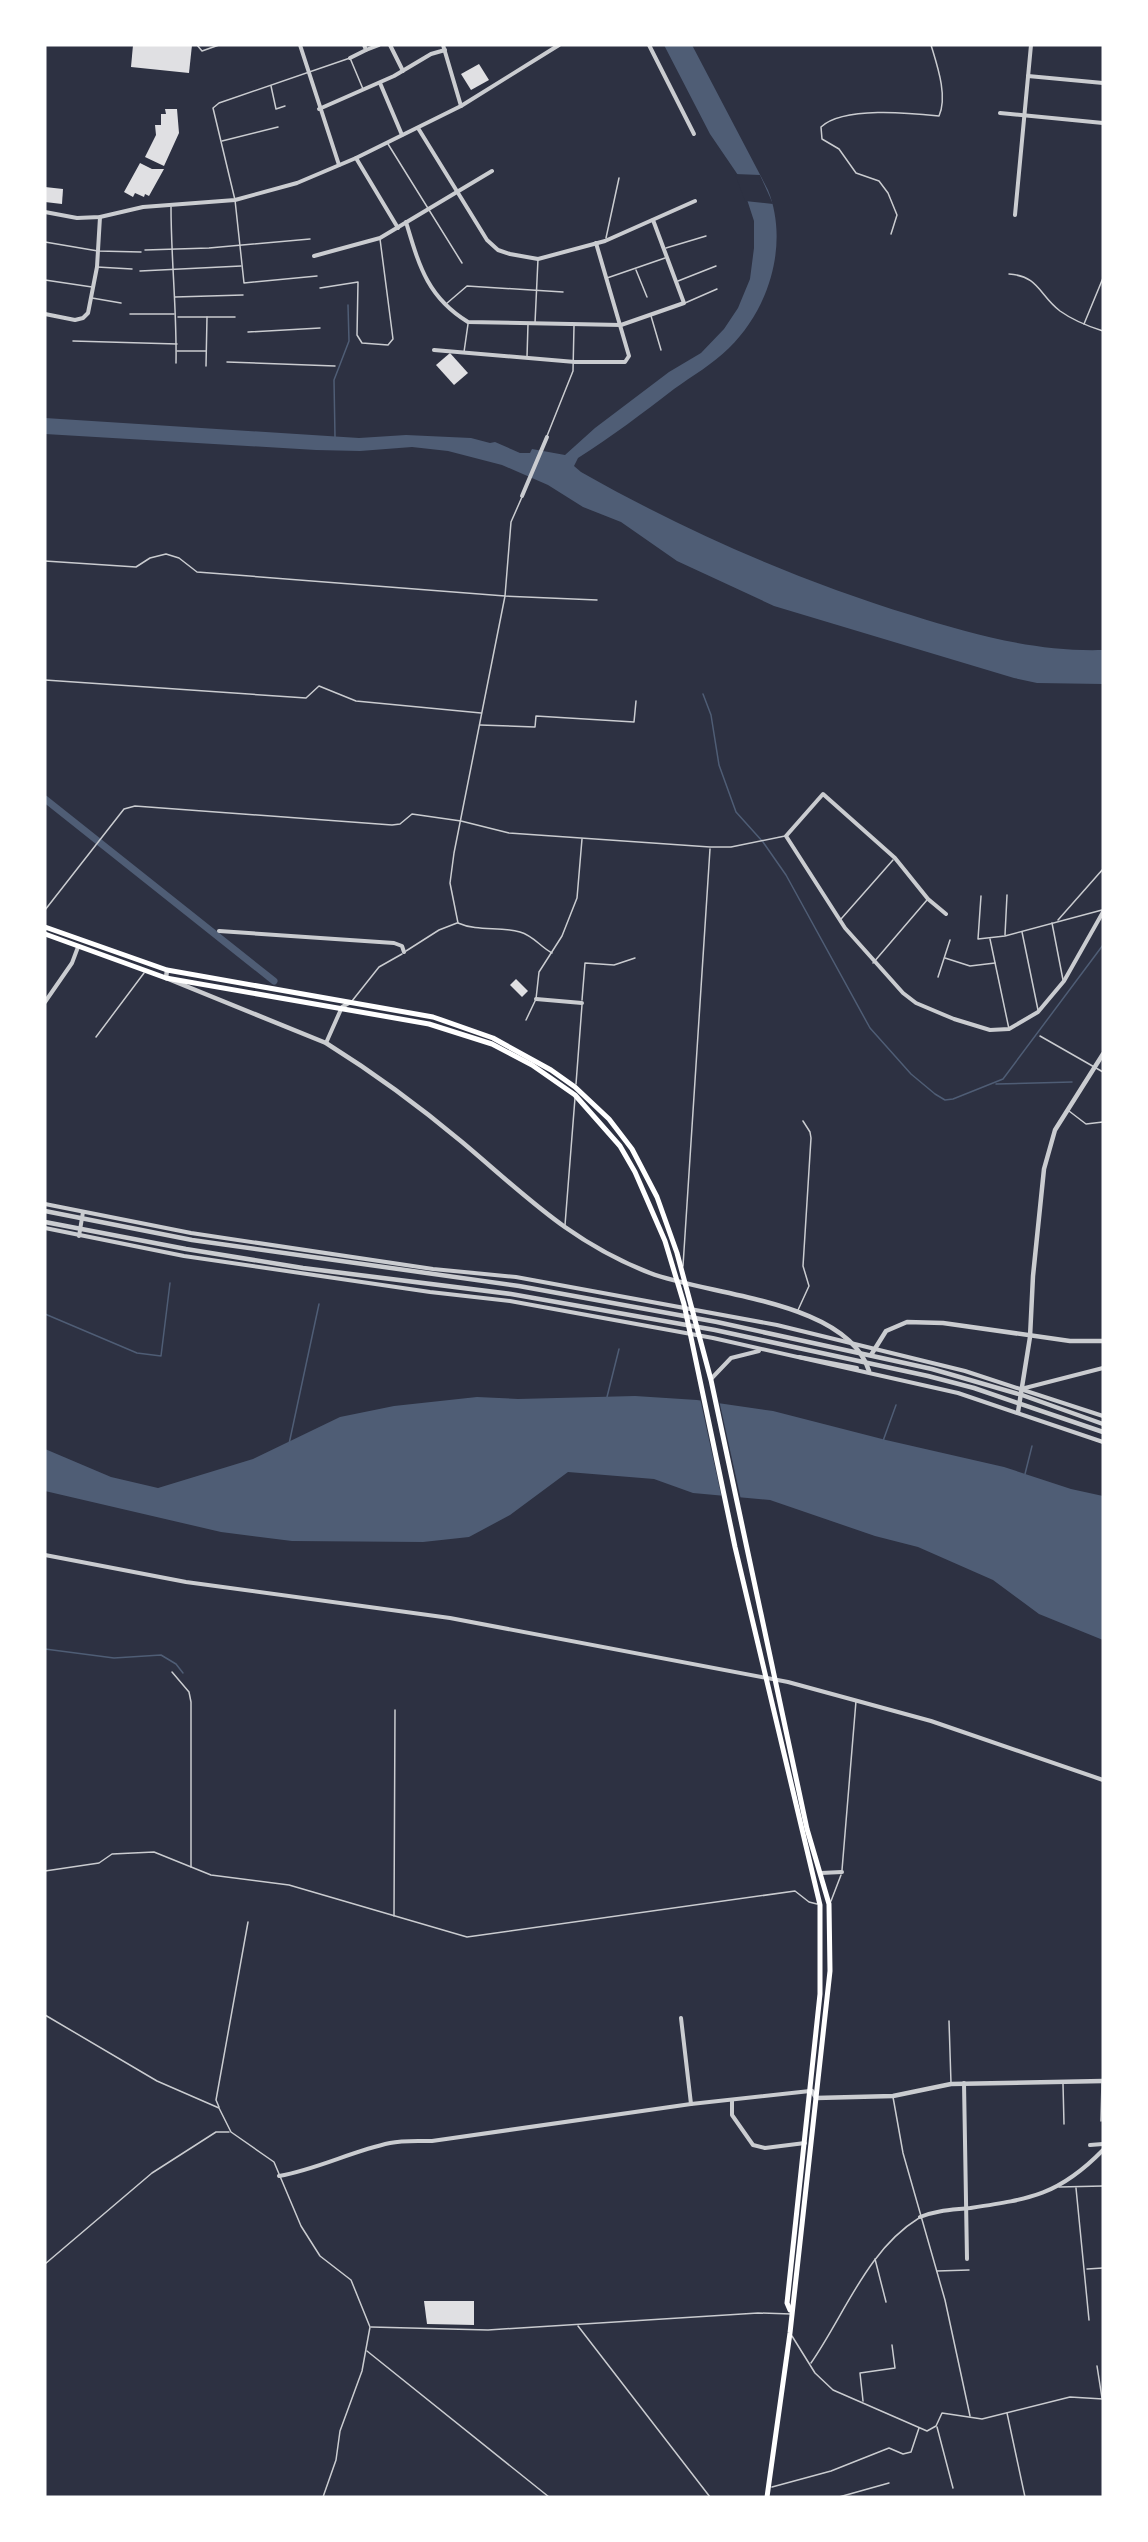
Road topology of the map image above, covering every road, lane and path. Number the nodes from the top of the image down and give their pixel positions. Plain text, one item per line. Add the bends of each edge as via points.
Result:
1 (197, 45) edge
2 (219, 45) edge
3 (300, 45) edge
4 (364, 45) edge
5 (379, 45) edge
6 (390, 45) edge
7 (559, 45) edge
8 (649, 45) edge
9 (931, 45) edge
10 (1030, 45) edge
11 (444, 47) edge
12 (366, 50) junction
13 (350, 58) junction
14 (403, 71) junction
15 (308, 73) junction
16 (1028, 76) junction
17 (380, 83) junction
18 (1103, 83) edge
19 (270, 85) junction
20 (364, 90) junction
21 (285, 106) dead end
22 (460, 106) junction
23 (319, 109) junction
24 (1000, 113) dead end
25 (1023, 116) junction
26 (1103, 123) edge
27 (278, 127) dead end
28 (418, 128) junction
29 (694, 134) dead end
30 (402, 135) junction
31 (221, 141) junction
32 (387, 143) junction
33 (356, 158) junction
34 (339, 165) junction
35 (492, 171) dead end
36 (619, 178) dead end
37 (457, 191) junction
38 (235, 200) junction
39 (694, 201) dead end
40 (171, 206) junction
41 (428, 209) junction
42 (45, 212) edge
43 (1015, 215) dead end
44 (100, 217) junction
45 (652, 220) junction
46 (406, 222) junction
47 (398, 228) junction
48 (891, 234) dead end
49 (705, 236) dead end
50 (380, 238) junction
51 (310, 239) dead end
52 (605, 241) junction
53 (45, 242) edge
54 (596, 243) junction
55 (240, 246) junction
56 (171, 249) junction
57 (662, 249) junction
58 (145, 250) dead end
59 (98, 251) junction
60 (141, 252) dead end
61 (314, 256) dead end
62 (665, 258) junction
63 (538, 259) junction
64 (462, 263) dead end
65 (242, 266) junction
66 (716, 266) dead end
67 (97, 267) junction
68 (636, 268) junction
69 (132, 269) dead end
70 (172, 270) junction
71 (140, 271) dead end
72 (1009, 274) dead end
73 (318, 276) dead end
74 (606, 278) junction
75 (1103, 278) edge
76 (45, 280) edge
77 (675, 282) junction
78 (93, 287) junction
79 (320, 288) dead end
80 (717, 289) dead end
81 (537, 292) junction
82 (563, 292) dead end
83 (243, 295) dead end
84 (174, 297) junction
85 (647, 297) dead end
86 (91, 298) junction
87 (121, 303) dead end
88 (684, 303) junction
89 (446, 304) junction
90 (130, 314) dead end
91 (45, 315) edge
92 (651, 315) junction
93 (176, 316) junction
94 (236, 316) dead end
95 (207, 317) junction
96 (468, 322) junction
97 (528, 324) junction
98 (535, 324) junction
99 (574, 324) junction
100 (621, 325) junction
101 (1083, 325) junction
102 (320, 328) dead end
103 (1103, 331) edge
104 (248, 332) dead end
105 (73, 341) dead end
106 (177, 344) junction
107 (434, 350) dead end
108 (661, 350) dead end
109 (177, 351) junction
110 (206, 351) junction
111 (464, 352) junction
112 (527, 358) junction
113 (227, 362) dead end
114 (575, 362) junction
115 (176, 363) dead end
116 (206, 366) dead end
117 (335, 366) dead end
118 (547, 437) joint
119 (522, 496) joint
120 (45, 561) edge
121 (505, 596) junction
122 (597, 600) dead end
123 (45, 680) edge
124 (636, 701) dead end
125 (481, 713) junction
126 (479, 725) junction
127 (461, 821) junction
128 (786, 836) junction
129 (582, 838) junction
130 (710, 847) junction
131 (895, 858) junction
132 (1103, 869) edge
133 (1007, 895) dead end
134 (981, 896) dead end
135 (928, 899) junction
136 (45, 910) edge
137 (1103, 911) edge
138 (946, 914) dead end
139 (840, 920) junction
140 (1057, 920) junction
141 (1052, 922) junction
142 (458, 923) junction
143 (45, 927) edge
144 (219, 931) dead end
145 (1022, 931) junction
146 (45, 934) edge
147 (1005, 936) junction
148 (990, 939) junction
149 (950, 940) dead end
150 (78, 947) junction
151 (404, 952) junction
152 (552, 953) junction
153 (635, 958) dead end
154 (945, 958) junction
155 (873, 963) junction
156 (996, 963) junction
157 (167, 970) junction
158 (145, 972) junction
159 (938, 977) dead end
160 (166, 978) junction
161 (1064, 981) junction
162 (536, 999) junction
163 (45, 1002) edge
164 (352, 1002) junction
165 (582, 1003) junction
166 (342, 1007) junction
167 (1038, 1012) junction
168 (526, 1020) dead end
169 (1009, 1029) junction
170 (1040, 1036) dead end
171 (96, 1037) dead end
172 (327, 1043) junction
173 (1103, 1054) edge
174 (1095, 1066) junction
175 (1103, 1072) edge
176 (575, 1087) junction
177 (575, 1095) junction
178 (1066, 1108) junction
179 (803, 1121) dead end
180 (1103, 1122) edge
181 (45, 1204) edge
182 (45, 1211) edge
183 (83, 1212) junction
184 (82, 1220) junction
185 (45, 1222) edge
186 (45, 1228) edge
187 (564, 1229) junction
188 (80, 1230) junction
189 (78, 1236) junction
190 (682, 1282) junction
191 (797, 1311) junction
192 (1030, 1336) junction
193 (1103, 1341) edge
194 (855, 1344) junction
195 (877, 1348) junction
196 (861, 1352) junction
197 (872, 1354) junction
198 (866, 1361) junction
199 (846, 1366) junction
200 (1103, 1368) edge
201 (868, 1371) junction
202 (711, 1380) junction
203 (1024, 1388) junction
204 (1022, 1395) junction
205 (1020, 1403) junction
206 (1018, 1412) junction
207 (1103, 1416) edge
208 (1103, 1424) edge
209 (1103, 1432) edge
210 (1103, 1442) edge
211 (45, 1555) edge
212 (172, 1672) dead end
213 (856, 1699) junction
214 (395, 1710) dead end
215 (1103, 1780) edge
216 (191, 1868) junction
217 (45, 1871) edge
218 (820, 1871) junction
219 (842, 1872) junction
220 (829, 1904) junction
221 (820, 1905) junction
222 (394, 1917) junction
223 (248, 1922) dead end
224 (45, 2016) edge
225 (681, 2018) dead end
226 (949, 2021) dead end
227 (1063, 2080) junction
228 (1103, 2081) edge
229 (964, 2083) junction
230 (951, 2084) junction
231 (812, 2091) junction
232 (893, 2096) junction
233 (816, 2098) junction
234 (732, 2100) junction
235 (691, 2104) junction
236 (219, 2108) junction
237 (1101, 2121) dead end
238 (1064, 2124) dead end
239 (231, 2132) junction
240 (807, 2140) junction
241 (1103, 2144) edge
242 (1090, 2145) dead end
243 (1103, 2150) edge
244 (279, 2176) junction
245 (1103, 2186) edge
246 (1059, 2187) junction
247 (1076, 2188) junction
248 (967, 2208) junction
249 (920, 2217) junction
250 (875, 2258) junction
251 (967, 2259) dead end
252 (45, 2264) edge
253 (1103, 2268) edge
254 (1086, 2269) junction
255 (969, 2270) dead end
256 (936, 2271) junction
257 (886, 2302) dead end
258 (792, 2314) junction
259 (1089, 2320) dead end
260 (577, 2326) junction
261 (370, 2327) junction
262 (790, 2333) junction
263 (892, 2345) dead end
264 (367, 2351) junction
265 (810, 2364) junction
266 (1097, 2367) dead end
267 (1102, 2399) edge
268 (863, 2402) junction
269 (1006, 2411) junction
270 (970, 2417) junction
271 (936, 2426) junction
272 (920, 2427) junction
273 (889, 2482) dead end
274 (769, 2487) junction
275 (954, 2488) dead end
276 (848, 2496) edge
277 (323, 2497) edge
278 (549, 2497) edge
279 (710, 2497) edge
280 (767, 2497) edge
281 (839, 2497) edge
282 (1025, 2497) edge

1 - 2 lane via 202,51
3 - 15 street
4 - 12 street
5 - 12 street
6 - 14 street
7 - 22 street
8 - 29 street
9 - 48 lane via 938,70 942,109 939,116 900,111 860,114 821,127 822,139 839,148 856,173 879,180 888,193 897,215
10 - 16 street
11 - 14 street
11 - 22 street
12 - 13 street
13 - 15 lane
13 - 20 lane
14 - 17 street
15 - 19 lane
15 - 23 street
16 - 18 street
16 - 25 street
17 - 20 street
17 - 30 street
19 - 21 lane via 276,109
19 - 31 lane via 214,105
20 - 23 street
22 - 28 street
23 - 34 street
24 - 25 street
25 - 26 street
25 - 43 street
27 - 31 lane
28 - 30 street
28 - 37 street
30 - 32 street
31 - 38 lane
32 - 33 street
32 - 41 lane
33 - 34 street
33 - 47 street
34 - 38 street via 297,183
35 - 37 street
36 - 52 lane
37 - 41 street
37 - 63 street via 487,240 498,250
38 - 40 street
38 - 55 lane
39 - 45 street
40 - 44 street via 143,207
40 - 56 lane
41 - 46 street
41 - 64 lane
42 - 44 street via 77,218
44 - 59 street
45 - 52 street
45 - 57 street
46 - 47 street
46 - 89 street via 420,267 432,290
47 - 50 street
49 - 57 lane
50 - 61 street
50 - 79 lane via 393,339 388,345 362,343 357,335 358,282
51 - 55 lane
52 - 54 street
53 - 59 lane
54 - 63 street
54 - 74 street
55 - 56 lane
55 - 65 lane
56 - 58 lane
56 - 70 lane
57 - 62 street
59 - 60 lane
59 - 67 street
62 - 68 lane
62 - 77 street
63 - 81 lane
65 - 70 lane
65 - 73 lane via 244,284
66 - 77 lane
67 - 69 lane
67 - 78 street
68 - 74 lane
68 - 85 lane
70 - 71 lane
70 - 84 lane
72 - 101 lane via 1029,277 1058,309
74 - 100 street
75 - 101 lane
76 - 78 lane
77 - 88 street
78 - 86 street
80 - 88 lane
81 - 82 lane
81 - 89 lane via 467,286
81 - 98 lane
83 - 84 lane
84 - 93 lane
86 - 87 lane
86 - 91 street via 83,318
88 - 92 street
89 - 96 street
90 - 93 lane
92 - 100 street
92 - 108 lane
93 - 95 lane
93 - 106 lane
94 - 95 lane
95 - 110 lane
96 - 97 street
96 - 111 lane
97 - 98 street
97 - 112 lane
98 - 99 street
99 - 100 street
99 - 114 lane
100 - 114 street via 629,356 626,362
101 - 103 lane
102 - 104 lane
105 - 106 lane
106 - 109 lane
107 - 111 street
109 - 110 lane
109 - 115 lane
110 - 116 lane
111 - 112 street
112 - 114 street
113 - 117 lane
114 - 118 lane
118 - 119 street
119 - 121 lane via 511,522
120 - 121 lane via 136,567 166,554 179,558 197,572
121 - 122 lane
121 - 125 lane
123 - 125 lane via 306,698 319,686 356,701
124 - 126 lane via 634,722 537,716 535,728
125 - 126 lane
126 - 127 lane
127 - 129 lane via 509,833
127 - 136 lane via 412,814 392,825 135,806 124,809
127 - 142 lane via 450,883
128 - 130 lane
128 - 131 street via 823,794
128 - 139 street
129 - 130 lane
129 - 152 lane via 577,898
130 - 190 lane
131 - 135 street
131 - 139 lane
132 - 140 lane
133 - 147 lane
134 - 148 lane via 978,939
135 - 138 street
135 - 155 lane
137 - 140 lane
137 - 161 street
139 - 155 street
140 - 141 lane
141 - 145 lane
141 - 161 lane
142 - 151 lane
142 - 152 lane via 519,931 534,937
143 - 157 main road
144 - 151 street via 394,943 402,946
145 - 147 lane
145 - 167 lane
146 - 150 main road
147 - 148 lane
148 - 156 lane
149 - 154 lane
150 - 158 main road
150 - 163 street via 72,963
151 - 164 lane via 379,967
152 - 162 lane via 539,972
153 - 165 lane via 614,965 585,963
154 - 156 lane via 970,966
154 - 159 lane
155 - 169 street via 916,1003 990,1030
156 - 169 lane
157 - 160 street
157 - 164 main road
158 - 160 main road
158 - 171 lane
160 - 166 main road
160 - 172 street
161 - 167 street
162 - 165 street
162 - 168 lane
164 - 166 street
164 - 176 main road via 433,1017 493,1038 521,1051
165 - 176 lane
166 - 172 street
166 - 177 main road via 470,1036 532,1065
167 - 169 street
170 - 174 lane
172 - 187 street via 393,1087
173 - 174 street
174 - 175 lane
174 - 178 street
176 - 177 lane
176 - 202 main road via 609,1119 632,1149 657,1197 677,1253
177 - 187 lane
177 - 221 main road via 620,1146 665,1241 684,1304 738,1558
178 - 180 lane via 1086,1124
178 - 192 street via 1054,1130 1044,1169
179 - 191 lane via 811,1137 803,1266 809,1286
181 - 183 street
182 - 184 street
183 - 184 street
183 - 194 street via 211,1236 433,1269 516,1277 777,1325
184 - 188 street
184 - 196 street via 304,1257 519,1286
185 - 188 street
186 - 189 street
187 - 190 street via 608,1256
188 - 189 street
188 - 198 street via 303,1268 511,1294
189 - 201 street via 195,1258 510,1301
190 - 191 street
191 - 194 street
192 - 193 street
192 - 195 street via 943,1323 907,1322 886,1331
192 - 203 street
194 - 195 street
194 - 196 street
195 - 197 street
195 - 203 street
196 - 197 street
196 - 198 street
197 - 198 street
197 - 204 street
198 - 199 street
198 - 201 street
198 - 205 street
199 - 201 street
199 - 202 street via 756,1351 730,1358
200 - 203 street
201 - 206 street
202 - 218 main road via 805,1818
203 - 204 street
203 - 207 street
204 - 205 street
204 - 208 street
205 - 206 street
205 - 209 street
206 - 210 street
211 - 213 street via 186,1582 450,1618 725,1669
212 - 216 lane via 189,1692 191,1702
213 - 215 street
213 - 219 lane
214 - 222 lane
216 - 217 lane via 173,1857 132,1851 112,1854 99,1863 82,1867
216 - 222 lane via 211,1875 288,1885
218 - 219 street
218 - 220 main road
219 - 220 lane
220 - 233 main road via 831,1963
221 - 222 lane via 795,1891 467,1937
221 - 231 main road via 822,1970
223 - 236 lane via 216,2100
224 - 236 lane via 157,2081
225 - 235 street
226 - 230 lane
227 - 228 street
227 - 229 street
227 - 238 lane
228 - 237 lane
229 - 230 street
229 - 248 street
230 - 232 street
231 - 233 street
231 - 234 street
231 - 240 main road
232 - 233 street
232 - 249 lane
233 - 240 main road
234 - 235 street
234 - 240 street via 732,2115 753,2145 765,2148
235 - 244 street via 432,2141 391,2143 338,2157 303,2173
236 - 239 lane
239 - 244 lane via 268,2156
239 - 252 lane via 216,2132 152,2173
240 - 258 main road
241 - 242 street
243 - 246 street
244 - 261 lane via 301,2226 320,2256 351,2280
245 - 247 lane
246 - 247 lane
246 - 248 street via 1016,2200
247 - 254 lane
248 - 249 street via 935,2211
248 - 251 street
249 - 250 lane via 892,2236
249 - 256 lane
250 - 257 lane
250 - 265 lane
253 - 254 lane
254 - 259 lane
255 - 256 lane
256 - 270 lane
258 - 260 lane
258 - 262 main road
260 - 261 lane via 488,2330
260 - 279 lane
261 - 264 lane
262 - 265 lane
262 - 274 main road
263 - 268 lane via 895,2368 860,2373
264 - 277 lane
264 - 278 lane
265 - 268 lane via 833,2390
266 - 267 lane
267 - 269 lane via 1070,2397
268 - 272 lane
269 - 270 lane via 982,2419
269 - 282 lane
270 - 271 lane via 942,2413
271 - 272 lane via 927,2431
271 - 275 lane
272 - 274 lane via 911,2452 903,2454 889,2448 831,2471
273 - 276 lane
274 - 280 main road
276 - 281 lane

